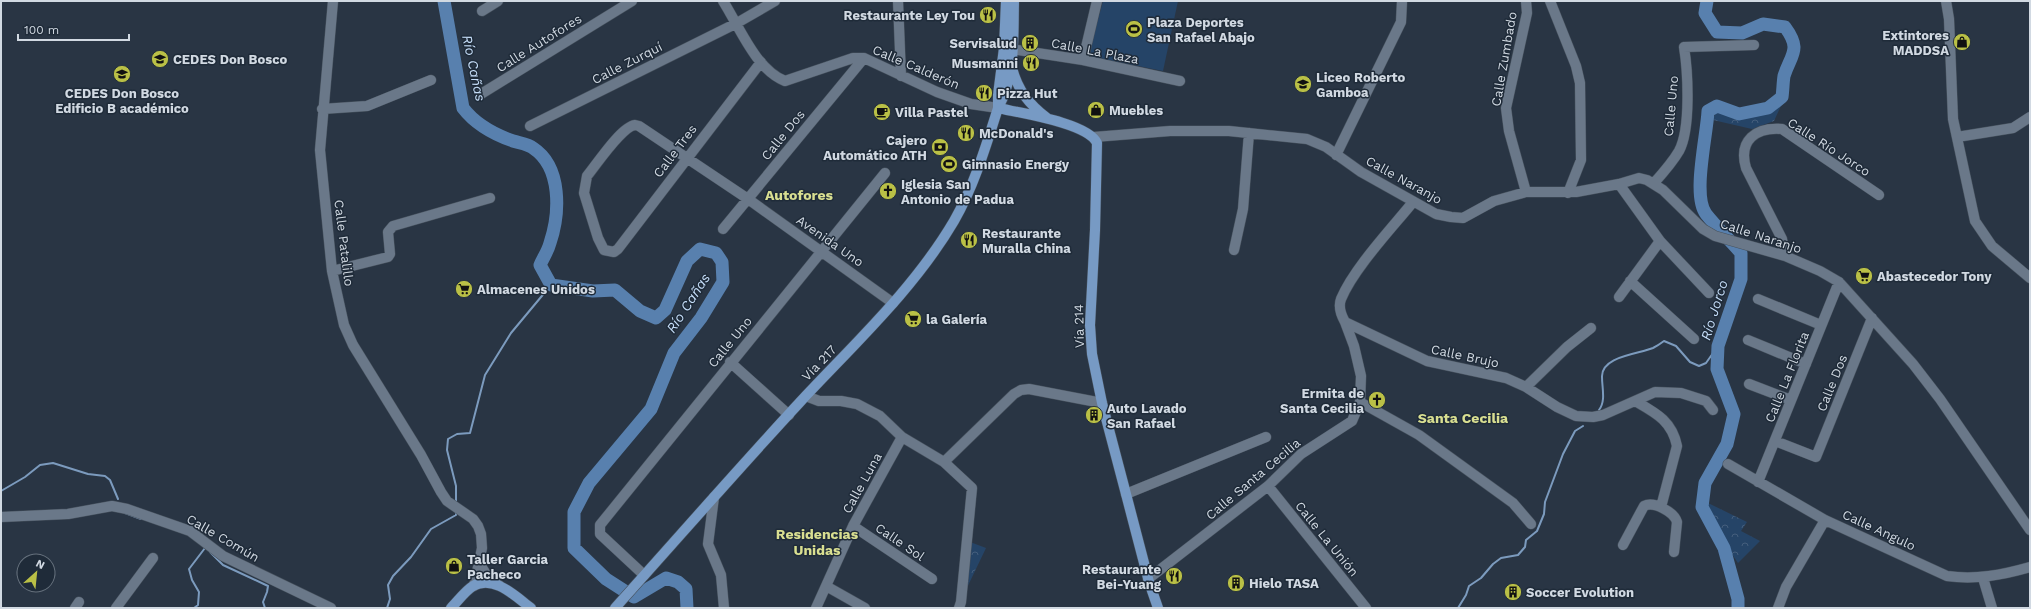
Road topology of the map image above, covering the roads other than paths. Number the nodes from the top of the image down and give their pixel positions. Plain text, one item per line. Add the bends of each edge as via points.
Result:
1 (333, 1) edge
2 (498, 1) edge
3 (632, 1) edge
4 (723, 1) edge
5 (776, 1) edge
6 (898, 1) edge
7 (1006, 1) edge
8 (1014, 1) edge
9 (1097, 1) edge
10 (1402, 1) edge
11 (1526, 1) edge
12 (1550, 1) edge
13 (1946, 1) edge
14 (482, 11) dead end
15 (737, 22) junction
16 (1754, 45) dead end
17 (1008, 49) junction
18 (864, 58) junction
19 (1083, 60) junction
20 (761, 62) junction
21 (1011, 64) junction
22 (901, 76) junction
23 (431, 80) dead end
24 (1180, 81) dead end
25 (481, 94) dead end
26 (998, 108) junction
27 (322, 109) junction
28 (2030, 117) edge
29 (1050, 120) junction
30 (530, 126) dead end
31 (1249, 133) junction
32 (1094, 137) junction
33 (1957, 137) junction
34 (1336, 155) junction
35 (685, 159) junction
36 (885, 173) dead end
37 (1654, 183) junction
38 (1619, 184) junction
39 (1526, 192) junction
40 (1568, 193) junction
41 (1879, 195) dead end
42 (490, 198) dead end
43 (748, 199) junction
44 (1413, 202) junction
45 (723, 229) dead end
46 (1660, 241) junction
47 (821, 250) junction
48 (1234, 250) dead end
49 (610, 252) joint
50 (1785, 256) junction
51 (332, 271) junction
52 (2030, 278) edge
53 (1630, 281) junction
54 (1839, 282) junction
55 (1709, 293) dead end
56 (1618, 297) dead end
57 (1758, 299) dead end
58 (894, 303) junction
59 (1872, 318) junction
60 (1345, 322) junction
61 (1822, 326) junction
62 (1591, 328) dead end
63 (1694, 339) dead end
64 (1748, 340) dead end
65 (730, 362) junction
66 (1806, 364) junction
67 (1749, 384) dead end
68 (1526, 388) junction
69 (806, 396) junction
70 (1791, 400) junction
71 (1635, 401) junction
72 (1360, 402) junction
73 (1102, 403) junction
74 (1713, 410) dead end
75 (789, 415) junction
76 (1266, 436) dead end
77 (902, 437) junction
78 (1775, 441) junction
79 (944, 462) junction
80 (1728, 464) dead end
81 (1758, 482) junction
82 (1268, 486) junction
83 (1126, 494) junction
84 (714, 497) junction
85 (1661, 507) junction
86 (1, 516) edge
87 (1825, 520) junction
88 (1531, 524) dead end
89 (853, 526) junction
90 (2030, 530) edge
91 (1623, 545) dead end
92 (1674, 552) dead end
93 (153, 558) dead end
94 (479, 563) junction
95 (2030, 567) edge
96 (644, 575) junction
97 (1983, 578) junction
98 (932, 579) dead end
99 (1148, 579) junction
100 (474, 586) junction
101 (501, 586) junction
102 (826, 586) junction
103 (116, 608) edge
104 (331, 608) edge
105 (451, 608) edge
106 (531, 608) edge
107 (615, 608) edge
108 (724, 608) edge
109 (816, 608) edge
110 (864, 608) edge
111 (959, 608) edge
112 (1158, 608) edge
113 (1366, 608) edge
114 (1778, 608) edge
115 (1992, 608) edge

1 - 27 street, Calle Patalillo
2 - 14 street
3 - 25 street, Calle Autofores
4 - 15 street, Calle Calderón
5 - 15 street, Calle Zurquí
6 - 22 street
7 - 17 main road
8 - 17 main road
9 - 19 street
10 - 34 street via 1401,22
11 - 39 street, Calle Zumbado via 1527,13 1506,108 1508,131
12 - 40 street via 1576,66 1581,95 1581,160
13 - 33 street via 1953,119
15 - 20 street, Calle Calderón
15 - 30 street, Calle Zurquí
16 - 37 street, Calle Uno via 1684,47 1688,82 1682,142 1672,161
17 - 19 street, Calle La Plaza
17 - 21 main road
17 - 26 main road via 998,95
18 - 20 street, Calle Calderón via 853,58 785,81 774,77
18 - 22 street, Calle Calderón
18 - 43 street, Calle Dos
19 - 24 street, Calle La Plaza
20 - 35 street, Calle Tres
21 - 26 main road via 1004,97
21 - 29 main road via 1015,80 1026,100
22 - 26 street, Calle Calderón via 966,102
23 - 27 street via 367,106
26 - 29 main road
26 - 58 main road, Vía 217 via 982,156 954,220 933,254
27 - 51 street, Calle Patalillo via 320,150
28 - 33 street via 2013,128
29 - 32 main road via 1080,128
31 - 32 street, Calle Naranjo via 1170,131
31 - 34 street, Calle Naranjo via 1307,139 1326,147
31 - 48 street via 1243,209
32 - 73 main road, Vía 214 via 1098,149 1090,324 1092,354
33 - 52 street via 1974,221 1992,246
34 - 44 street, Calle Naranjo
35 - 43 street, Avenida Uno
35 - 49 street, Calle Tres via 618,249
35 - 49 street, Avenida Uno via 639,126 631,125 587,176 584,193 601,246
36 - 47 street, Calle Uno
37 - 38 street, Calle Naranjo via 1639,178
37 - 50 street, Calle Naranjo via 1703,229 1715,236
38 - 40 street, Calle Naranjo
38 - 46 street
39 - 40 street, Calle Naranjo
39 - 44 street, Calle Naranjo via 1494,201 1463,218 1436,214
41 - 50 street, Calle Río Jorco via 1782,129 1771,128 1754,134 1745,147 1743,158 1782,239
42 - 51 street via 393,226 388,232 388,257
43 - 45 street, Calle Dos
43 - 47 street, Avenida Uno
44 - 60 street via 1357,272 1341,299 1340,311
46 - 53 street
46 - 55 street
47 - 58 street, Avenida Uno
47 - 65 street, Calle Uno
50 - 54 street, Calle Naranjo
51 - 94 street, Calle Patalillo via 344,325 353,345 447,501 473,519 481,534
53 - 56 street
53 - 63 street
54 - 59 street, Calle Naranjo
54 - 61 street, Calle La Florita
57 - 61 street
58 - 69 main road, Vía 217
59 - 78 street, Calle Dos via 1816,457
59 - 90 street, Calle Naranjo via 1940,399
60 - 68 street, Calle Brujo via 1427,362 1506,378
60 - 72 street, Calle Santa Cecilia via 1361,370
61 - 66 street, Calle La Florita
62 - 68 street via 1567,346
64 - 66 street
65 - 75 street
65 - 96 street, Calle Uno via 598,529 600,534
66 - 70 street, Calle La Florita
67 - 70 street
68 - 71 street, Calle Brujo via 1569,413 1586,417 1603,415
69 - 75 main road, Vía 217
69 - 77 street via 819,401 841,400 857,404 880,416
70 - 78 street, Calle La Florita
71 - 74 street, Calle Brujo via 1655,392 1681,393 1706,401
71 - 85 street via 1660,416 1675,436 1677,446
72 - 82 street, Calle Santa Cecilia via 1350,423 1301,454
72 - 88 street via 1419,435 1513,503
73 - 79 street via 1029,389 1021,390
73 - 83 main road, Vía 214
75 - 84 main road, Vía 217
76 - 83 street
77 - 79 street
77 - 89 street, Calle Luna
78 - 81 street, Calle La Florita
79 - 111 street via 972,488
80 - 81 street, Calle Angulo
81 - 87 street, Calle Angulo
82 - 99 street, Calle Santa Cecilia
82 - 113 street, Calle La Unión
83 - 99 main road, Vía 214
84 - 96 main road, Vía 217
84 - 108 street via 708,544 721,575
85 - 91 street via 1644,506
85 - 92 street via 1677,519
86 - 104 street, Calle Común via 68,514 112,506 127,509 190,531 223,556
87 - 97 street, Calle Angulo via 1947,576
87 - 114 street via 1786,587
89 - 98 street, Calle Sol
89 - 102 street, Calle Luna
93 - 103 street
94 - 100 street, Calle Patalillo
94 - 101 street via 486,574
95 - 97 street, Calle Angulo
96 - 107 main road, Vía 217
97 - 115 street
99 - 112 main road, Vía 214
100 - 101 main road
100 - 105 main road
101 - 106 main road
102 - 109 street, Calle Luna
102 - 110 street

